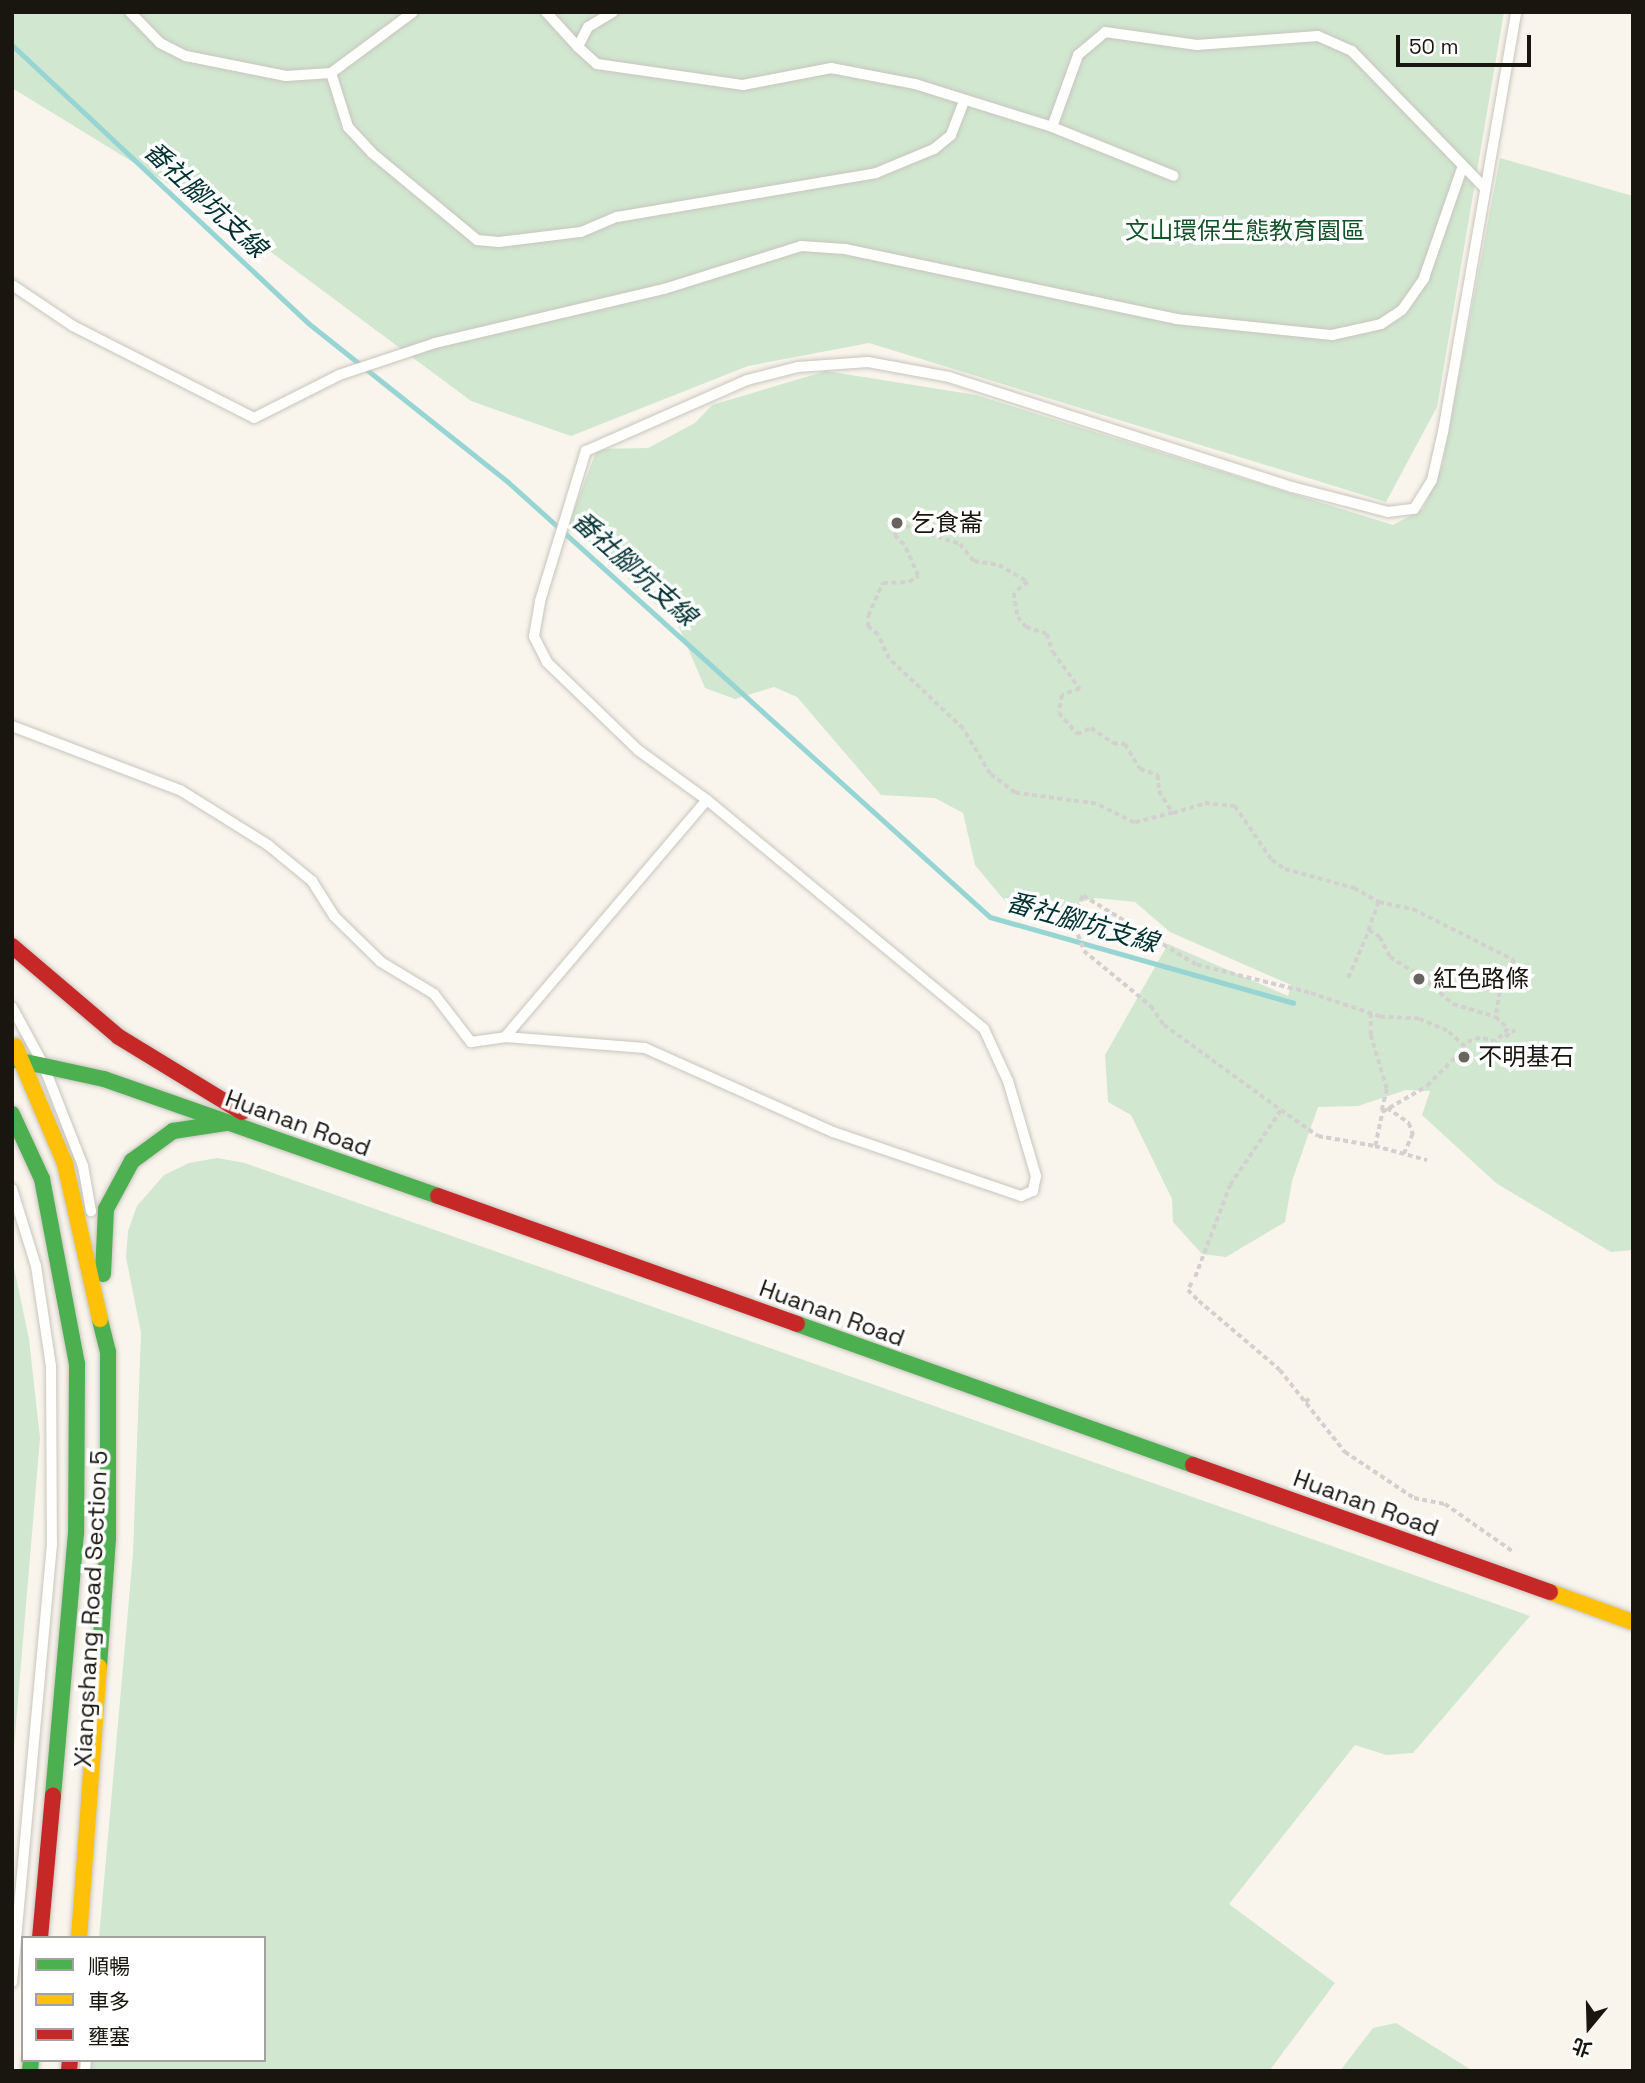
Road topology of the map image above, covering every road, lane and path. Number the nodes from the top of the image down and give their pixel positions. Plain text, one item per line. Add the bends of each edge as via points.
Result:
1 (130, 12) edge
2 (413, 12) edge
3 (546, 12) edge
4 (613, 12) edge
5 (1516, 12) edge
6 (578, 47) junction
7 (331, 73) junction
8 (964, 101) junction
9 (1052, 127) junction
10 (1462, 167) junction
11 (1174, 176) dead end
12 (1483, 186) junction
13 (12, 285) edge
14 (12, 726) edge
15 (707, 800) junction
16 (1173, 813) junction
17 (1379, 902) junction
18 (1369, 930) junction
19 (12, 946) edge
20 (1348, 978) dead end
21 (12, 1007) edge
22 (1371, 1013) junction
23 (1496, 1017) junction
24 (1515, 1031) dead end
25 (505, 1037) junction
26 (1503, 1038) junction
27 (12, 1041) edge
28 (1468, 1042) dead end
29 (18, 1060) edge
30 (43, 1064) junction
31 (1387, 1108) junction
32 (1281, 1110) junction
33 (1382, 1112) junction
34 (12, 1114) edge
35 (229, 1122) junction
36 (1375, 1146) junction
37 (1404, 1154) junction
38 (330, 1158) junction
39 (1427, 1160) dead end
40 (12, 1189) edge
41 (103, 1274) junction
42 (1195, 1277) dead end
43 (1192, 1283) dead end
44 (1310, 1398) dead end
45 (1303, 1401) junction
46 (122, 1419) dead end
47 (1414, 1498) dead end
48 (1633, 1622) edge
49 (110, 1705) dead end
50 (109, 1718) dead end
51 (105, 1773) dead end
52 (104, 1787) dead end
53 (101, 1828) dead end
54 (98, 1869) dead end
55 (96, 1897) dead end
56 (40, 1936) edge
57 (79, 1936) edge
58 (93, 1936) edge
59 (12, 1982) edge

1 - 7 lane via 160,43 186,56 286,76
2 - 7 lane
3 - 6 lane
4 - 6 lane via 588,27
5 - 12 lane
6 - 8 lane via 597,64 743,85 831,68 915,84
7 - 8 lane via 348,128 372,153 477,240 499,242 581,232 617,217 876,173 934,149 951,135
8 - 9 lane
9 - 10 lane via 1078,55 1105,32 1197,45 1318,36 1352,51
9 - 11 lane
10 - 12 lane
10 - 13 lane via 1424,278 1402,310 1381,324 1332,335 1176,319 845,249 801,246 664,289 435,343 339,375 254,418 73,326
12 - 15 lane via 1443,432 1432,480 1414,509 1388,512 1292,488 948,377 868,362 798,367 747,380 586,452 540,601 534,636 547,662 638,750
14 - 25 lane via 180,790 268,845 312,881 334,916 382,962 435,993 471,1042
15 - 25 lane
15 - 25 lane via 984,1029 1015,1105 1036,1176 1033,1191 1021,1196 834,1132 645,1048
16 - 16 path via 1134,823 1096,804 1015,793 990,774 963,729 889,659 878,635 868,627 868,616 883,583 909,582 918,576 895,536 897,523 960,544 974,561 999,565 1028,582 1014,593 1018,617 1026,626 1047,634 1053,652 1080,688 1062,695 1059,713 1077,734 1091,728 1113,743 1125,744 1140,769 1158,775 1159,791
16 - 17 path via 1205,803 1235,806 1272,860 1285,869 1354,888
17 - 18 path
17 - 23 path via 1413,909 1514,960 1500,992
18 - 20 path
18 - 23 path via 1380,937 1390,957 1453,1004
19 - 38 street via 119,1037 230,1106
21 - 30 lane, Xiangshang Road Section 5
22 - 31 path via 1419,1019 1447,1031 1465,1047 1427,1086
22 - 32 path via 1196,965 1083,897 1072,919 1084,951 1151,1006 1164,1025
22 - 33 path via 1371,1035 1387,1089
23 - 26 path via 1508,1029
24 - 26 path
26 - 28 path
27 - 29 street, Xiangshang Road Section 5
29 - 30 street, Huanan Road
29 - 57 street, Xiangshang Road Section 5 via 65,1164 108,1352 108,1537
30 - 35 street, Huanan Road via 104,1079
30 - 41 lane, Xiangshang Road Section 5 via 83,1166
31 - 33 path
31 - 37 path via 1409,1123 1413,1134
32 - 36 path via 1318,1136
32 - 42 path via 1230,1185
33 - 36 path
34 - 56 street, Xiangshang Road Section 5 via 42,1179 77,1364 76,1533
35 - 38 street, Huanan Road
35 - 41 street via 173,1131 132,1161 106,1209
36 - 37 path
37 - 39 path
38 - 48 street, Huanan Road
40 - 59 lane, Xiangshang Road Section 5 via 36,1266 51,1366 52,1544
41 - 46 lane, Xiangshang Road Section 5
43 - 45 path via 1188,1290 1255,1345
44 - 45 path
45 - 47 path via 1345,1452
49 - 50 lane, Xiangshang Road Section 5
51 - 52 lane, Xiangshang Road Section 5
53 - 54 lane
55 - 58 lane

